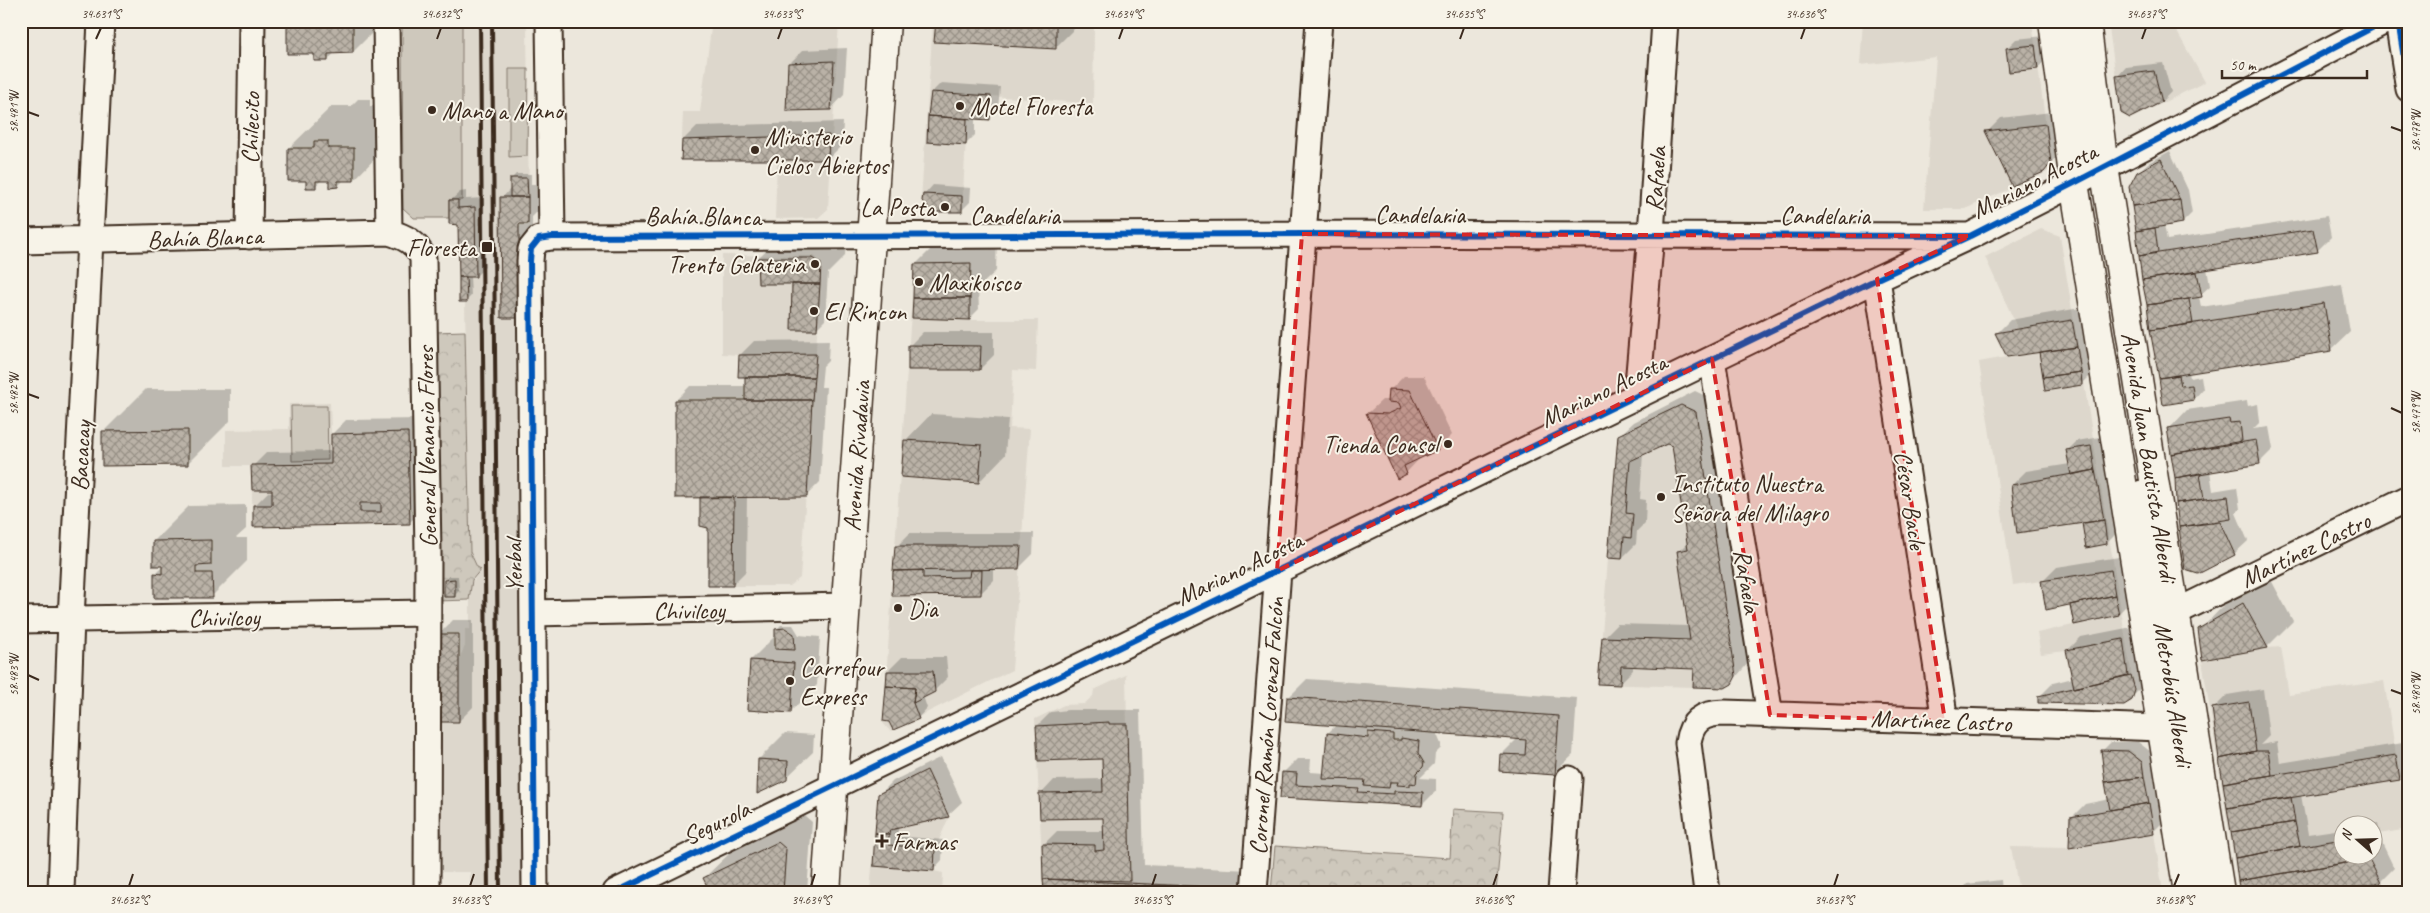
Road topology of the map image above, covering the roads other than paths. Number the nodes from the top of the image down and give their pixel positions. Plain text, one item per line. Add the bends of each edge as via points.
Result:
1 (101, 21) edge
2 (252, 21) edge
3 (386, 21) edge
4 (550, 21) edge
5 (886, 21) edge
6 (1319, 21) edge
7 (1665, 21) edge
8 (2054, 21) edge
9 (2071, 21) edge
10 (2086, 21) edge
11 (2385, 21) edge
12 (2398, 21) edge
13 (2409, 89) edge
14 (2090, 175) junction
15 (389, 232) junction
16 (1302, 234) junction
17 (1651, 234) junction
18 (249, 236) junction
19 (871, 236) junction
20 (1970, 236) junction
21 (544, 239) junction
22 (90, 241) junction
23 (21, 242) edge
24 (1877, 279) junction
25 (1712, 359) junction
26 (1637, 396) junction
27 (2409, 498) edge
28 (1277, 571) junction
29 (845, 606) junction
30 (533, 613) junction
31 (427, 614) junction
32 (2160, 616) junction
33 (71, 619) junction
34 (21, 620) edge
35 (1770, 715) junction
36 (1946, 721) junction
37 (2178, 725) junction
38 (1569, 779) dead end
39 (834, 787) junction
40 (60, 892) edge
41 (427, 892) edge
42 (535, 892) edge
43 (616, 892) edge
44 (826, 892) edge
45 (1254, 892) edge
46 (1561, 892) edge
47 (1707, 892) edge
48 (2188, 892) edge
49 (2205, 892) edge
50 (2220, 892) edge

1 - 22 street, Bacacay
2 - 18 street, Chilecito
3 - 15 street
4 - 21 street, Yerbal
5 - 19 main road, Avenida Rivadavia
6 - 16 street, Coronel Ramón Lorenzo Falcón
7 - 17 street, Rafaela
8 - 14 main road, Avenida Juan Bautista Alberdi
9 - 14 street
10 - 14 main road, Avenida Juan Bautista Alberdi
11 - 14 street, Mariano Acosta
12 - 13 street
14 - 20 street, Mariano Acosta
14 - 32 main road, Avenida Juan Bautista Alberdi
15 - 18 street, Bahía Blanca
15 - 31 street, General Venancio Flores via 407,237 423,258
16 - 17 street, Candelaria
16 - 19 street, Candelaria
16 - 28 street, Coronel Ramón Lorenzo Falcón
17 - 20 street, Candelaria
17 - 26 street, Rafaela
18 - 22 street, Bahía Blanca
19 - 21 street, Bahía Blanca
19 - 29 main road, Avenida Rivadavia
20 - 24 street, Mariano Acosta
21 - 30 street, Yerbal via 531,249 530,261
22 - 23 street, Bahía Blanca
22 - 33 street, Bacacay
24 - 25 street, Mariano Acosta
24 - 36 street, César Bacle
25 - 26 street, Mariano Acosta
25 - 35 street, Rafaela
26 - 28 street, Mariano Acosta
27 - 32 street, Martínez Castro
28 - 39 street, Mariano Acosta
28 - 45 street, Coronel Ramón Lorenzo Falcón
29 - 30 street, Chivilcoy
29 - 39 main road, Avenida Rivadavia
30 - 42 street, Yerbal
31 - 33 street, Chivilcoy
31 - 41 street, General Venancio Flores
32 - 37 main road, Avenida Juan Bautista Alberdi
33 - 34 street, Chivilcoy
33 - 40 street, Bacacay
35 - 36 street, Martínez Castro
35 - 47 street, Martínez Castro via 1703,715 1689,733
36 - 37 street, Martínez Castro
37 - 48 main road, Avenida Juan Bautista Alberdi
37 - 49 street, Metrobús Alberdi
37 - 50 main road, Avenida Juan Bautista Alberdi
38 - 46 street
39 - 43 street, Segurola
39 - 44 main road, Avenida Rivadavia

